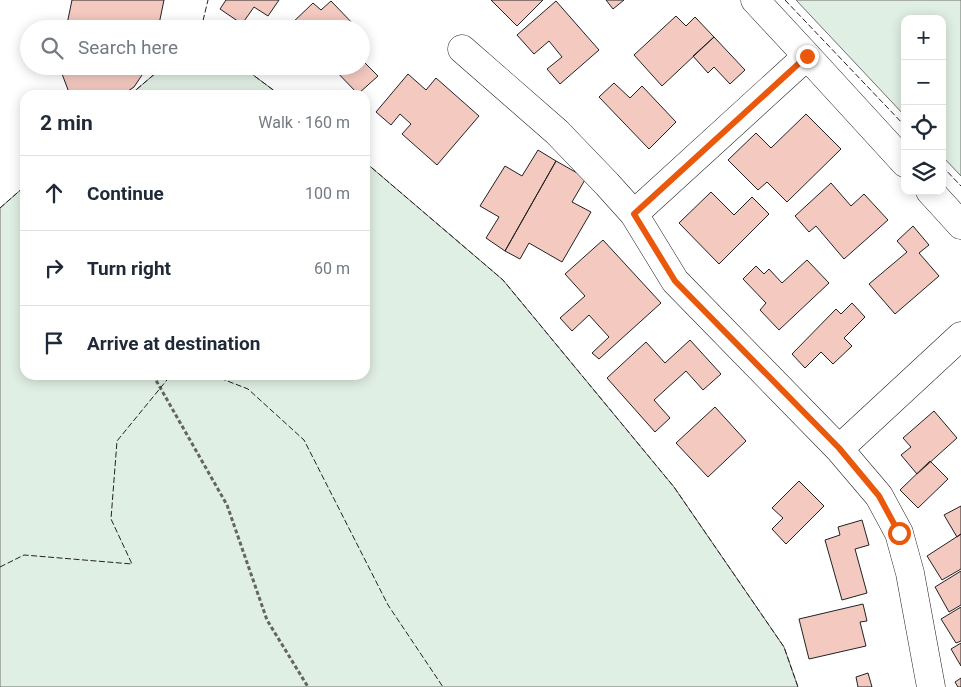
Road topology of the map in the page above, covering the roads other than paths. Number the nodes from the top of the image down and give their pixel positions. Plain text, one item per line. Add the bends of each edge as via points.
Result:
1 (755, 0) edge
2 (462, 49) dead end
3 (807, 56) junction
4 (901, 159) edge
5 (934, 195) edge
6 (634, 214) junction
7 (961, 225) edge
8 (961, 336) edge
9 (839, 448) junction
10 (932, 687) edge

1 - 3 lane
2 - 6 lane via 557,132
3 - 4 lane
3 - 6 lane
5 - 7 lane
6 - 9 lane via 675,281
8 - 9 lane
9 - 10 lane via 879,496 899,533

